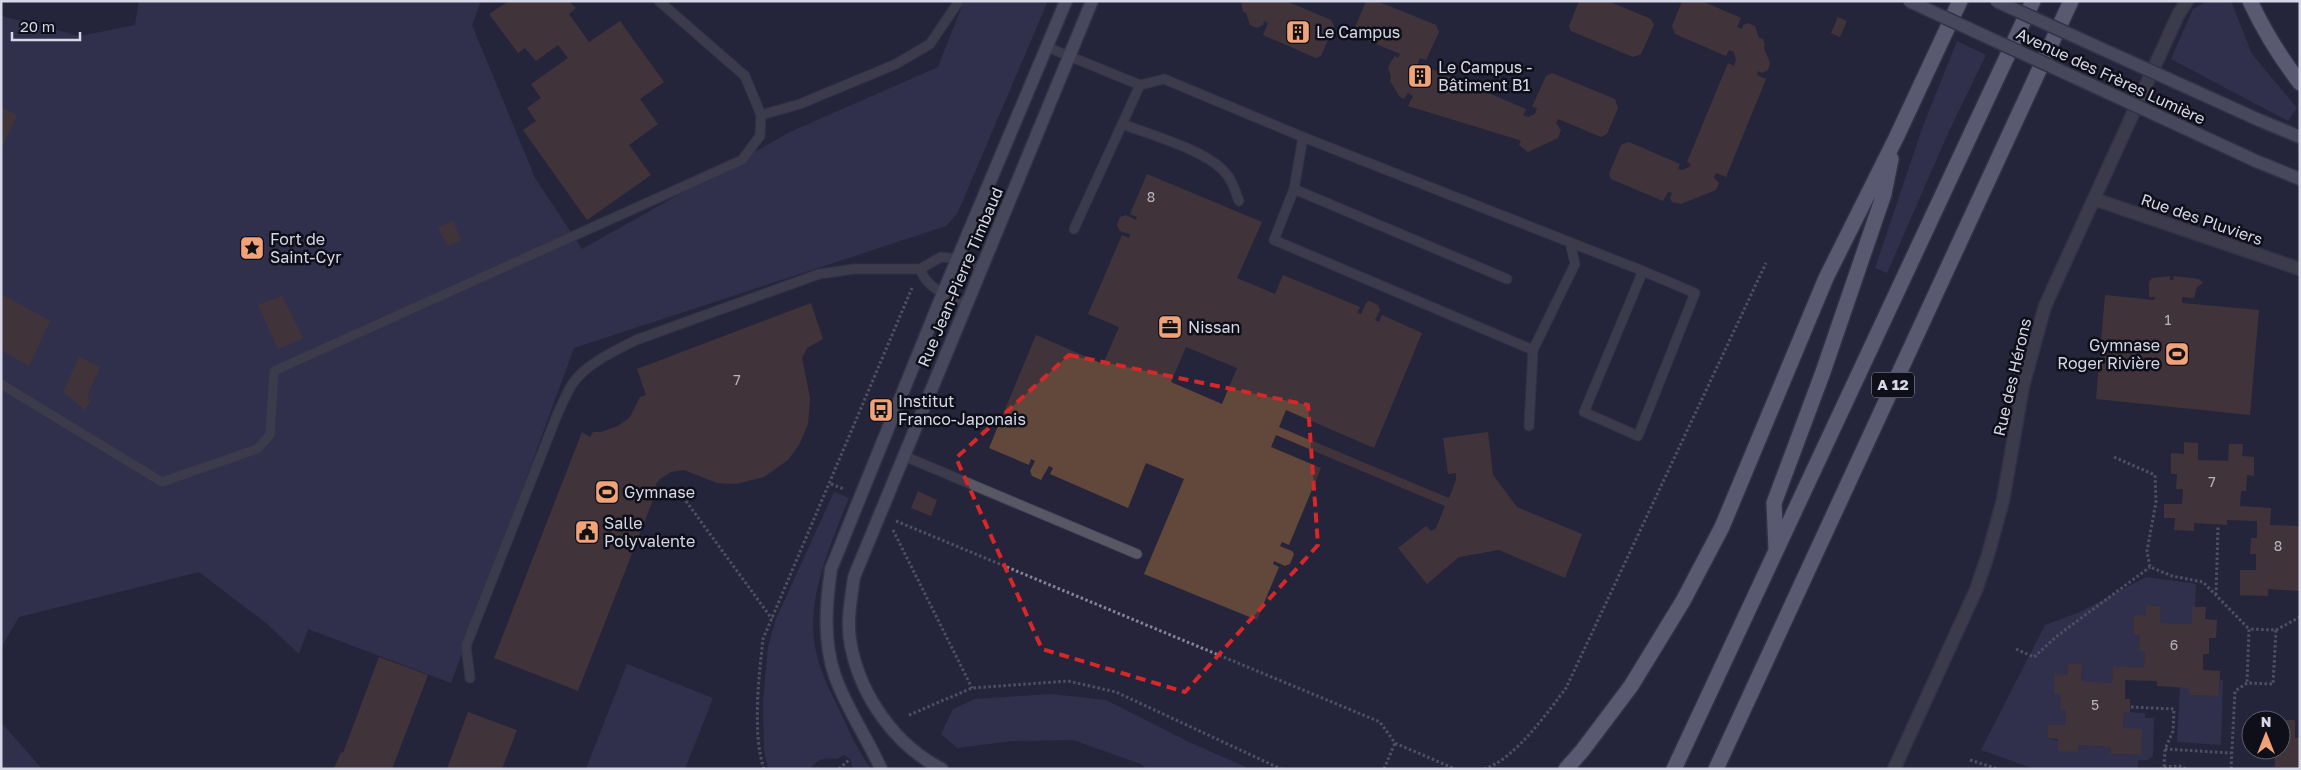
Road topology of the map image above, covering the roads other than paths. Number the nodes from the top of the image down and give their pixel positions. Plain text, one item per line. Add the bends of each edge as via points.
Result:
1 (659, 1) edge
2 (959, 1) edge
3 (1066, 1) edge
4 (1092, 1) edge
5 (1909, 1) edge
6 (1960, 1) edge
7 (1996, 1) edge
8 (2033, 1) edge
9 (2071, 1) edge
10 (2187, 1) edge
11 (2250, 1) edge
12 (1047, 47) junction
13 (1070, 57) junction
14 (2300, 83) edge
15 (1140, 85) junction
16 (761, 115) junction
17 (1122, 124) junction
18 (1303, 137) junction
19 (2300, 137) edge
20 (1896, 138) junction
21 (2300, 179) edge
22 (1294, 189) junction
23 (2094, 199) junction
24 (1239, 201) dead end
25 (1074, 229) dead end
26 (1570, 242) junction
27 (958, 259) junction
28 (982, 267) junction
29 (2300, 269) edge
30 (920, 270) junction
31 (1643, 271) junction
32 (1508, 279) dead end
33 (942, 293) junction
34 (966, 304) junction
35 (1533, 350) junction
36 (1, 384) edge
37 (1529, 426) dead end
38 (904, 456) junction
39 (1776, 553) junction
40 (1137, 554) dead end
41 (470, 678) dead end
42 (881, 769) edge
43 (942, 769) edge
44 (1566, 769) edge
45 (1674, 769) edge
46 (1716, 769) edge
47 (1894, 769) edge

1 - 16 lane via 745,76
2 - 16 lane via 930,44 896,64 800,104
3 - 12 main road, Rue Jean-Pierre Timbaud
4 - 13 main road, Rue Jean-Pierre Timbaud
5 - 21 main road, Avenue des Frères Lumière, bridge
6 - 20 highway
7 - 19 main road, Avenue des Frères Lumière, bridge
8 - 39 highway, A 12
9 - 46 highway, A 12
10 - 23 street, Rue des Hérons
11 - 14 highway via 2273,46
12 - 13 lane
12 - 27 main road, Rue Jean-Pierre Timbaud
13 - 15 lane
13 - 28 main road, Rue Jean-Pierre Timbaud
15 - 17 lane
15 - 18 lane via 1164,79
16 - 36 lane via 760,136 742,160 274,371 270,435 257,449 162,482
17 - 24 lane via 1209,159 1232,182
17 - 25 lane
18 - 22 lane
18 - 26 lane
20 - 39 highway via 1884,194 1774,503
20 - 44 highway via 1826,278 1741,484 1699,571 1631,686
22 - 32 lane
22 - 35 lane via 1274,240
23 - 29 street, Rue des Pluviers
23 - 47 street, Rue des Hérons via 2045,306 2023,386 2003,500 1976,590
26 - 31 lane
26 - 35 lane via 1575,264
27 - 28 lane
27 - 30 lane via 941,257
27 - 33 main road, Rue Jean-Pierre Timbaud
28 - 34 main road, Rue Jean-Pierre Timbaud
30 - 33 lane via 924,281
30 - 41 lane via 854,269 819,274 636,340 587,369 574,381 557,415 466,646
31 - 31 lane via 1695,293 1638,436 1584,412
33 - 34 lane
33 - 42 main road, Rue Jean-Pierre Timbaud via 831,569 828,588 827,633 835,676
34 - 38 main road, Rue Jean-Pierre Timbaud
35 - 37 lane
38 - 40 lane
38 - 43 main road, Rue Jean-Pierre Timbaud via 854,577 850,604 851,646 865,686 886,722 920,756
39 - 45 highway, A 12

